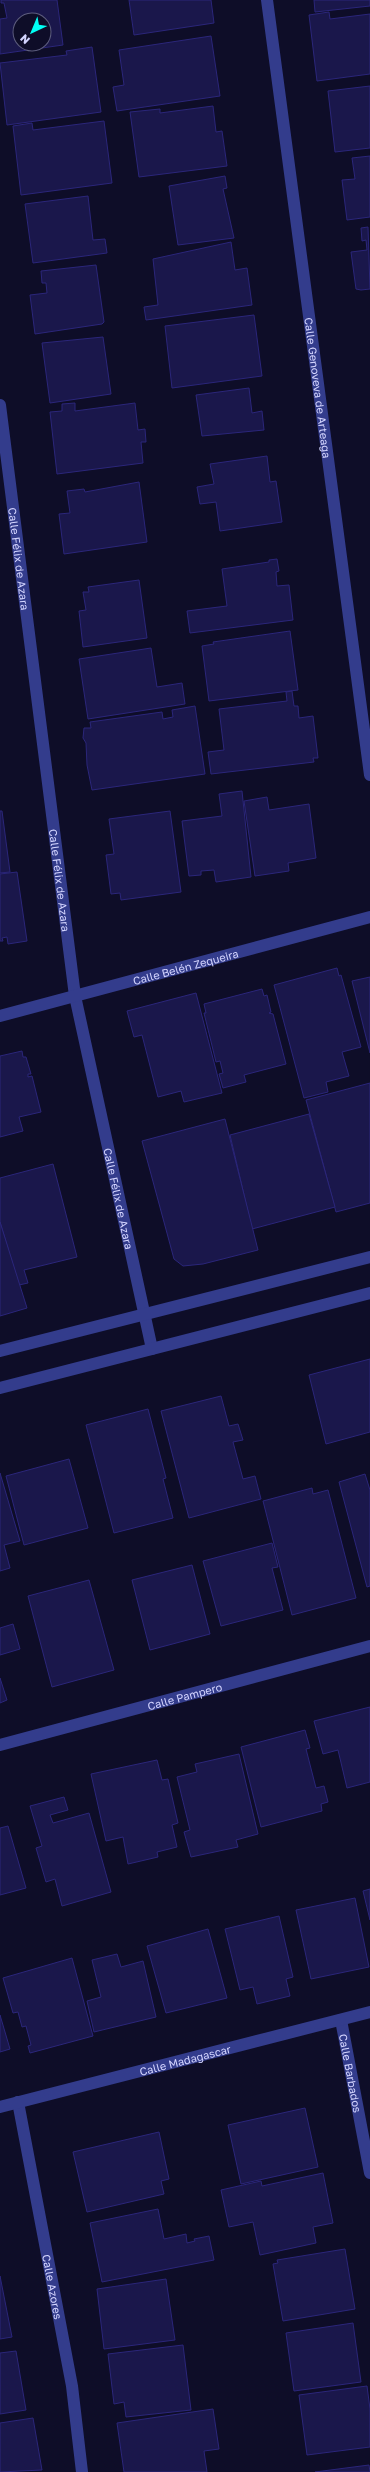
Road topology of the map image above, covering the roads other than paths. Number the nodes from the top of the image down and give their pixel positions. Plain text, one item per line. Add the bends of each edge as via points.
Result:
1 (267, 0) edge
2 (0, 405) edge
3 (370, 775) edge
4 (370, 917) edge
5 (76, 996) junction
6 (0, 1016) edge
7 (370, 1257) edge
8 (370, 1293) edge
9 (144, 1314) junction
10 (152, 1349) junction
11 (0, 1351) edge
12 (0, 1388) edge
13 (370, 1646) edge
14 (0, 1745) edge
15 (370, 2012) edge
16 (341, 2020) junction
17 (18, 2102) junction
18 (0, 2107) edge
19 (370, 2173) edge
20 (82, 2472) edge

1 - 3 street, Calle Genoveva de Arteaga
2 - 5 street, Calle Félix de Azara
4 - 5 street, Calle Belén Zequeira
5 - 6 street, Calle Belén Zequeira
5 - 9 street, Calle Félix de Azara
7 - 9 street
8 - 10 street
9 - 10 street, Calle Félix de Azara
9 - 11 street
10 - 12 street
13 - 14 street, Calle Pampero
15 - 16 street, Calle Madagascar
16 - 17 street, Calle Madagascar
16 - 19 street, Calle Barbados
17 - 18 street, Calle Madagascar
17 - 20 street, Calle Azores via 72,2386

